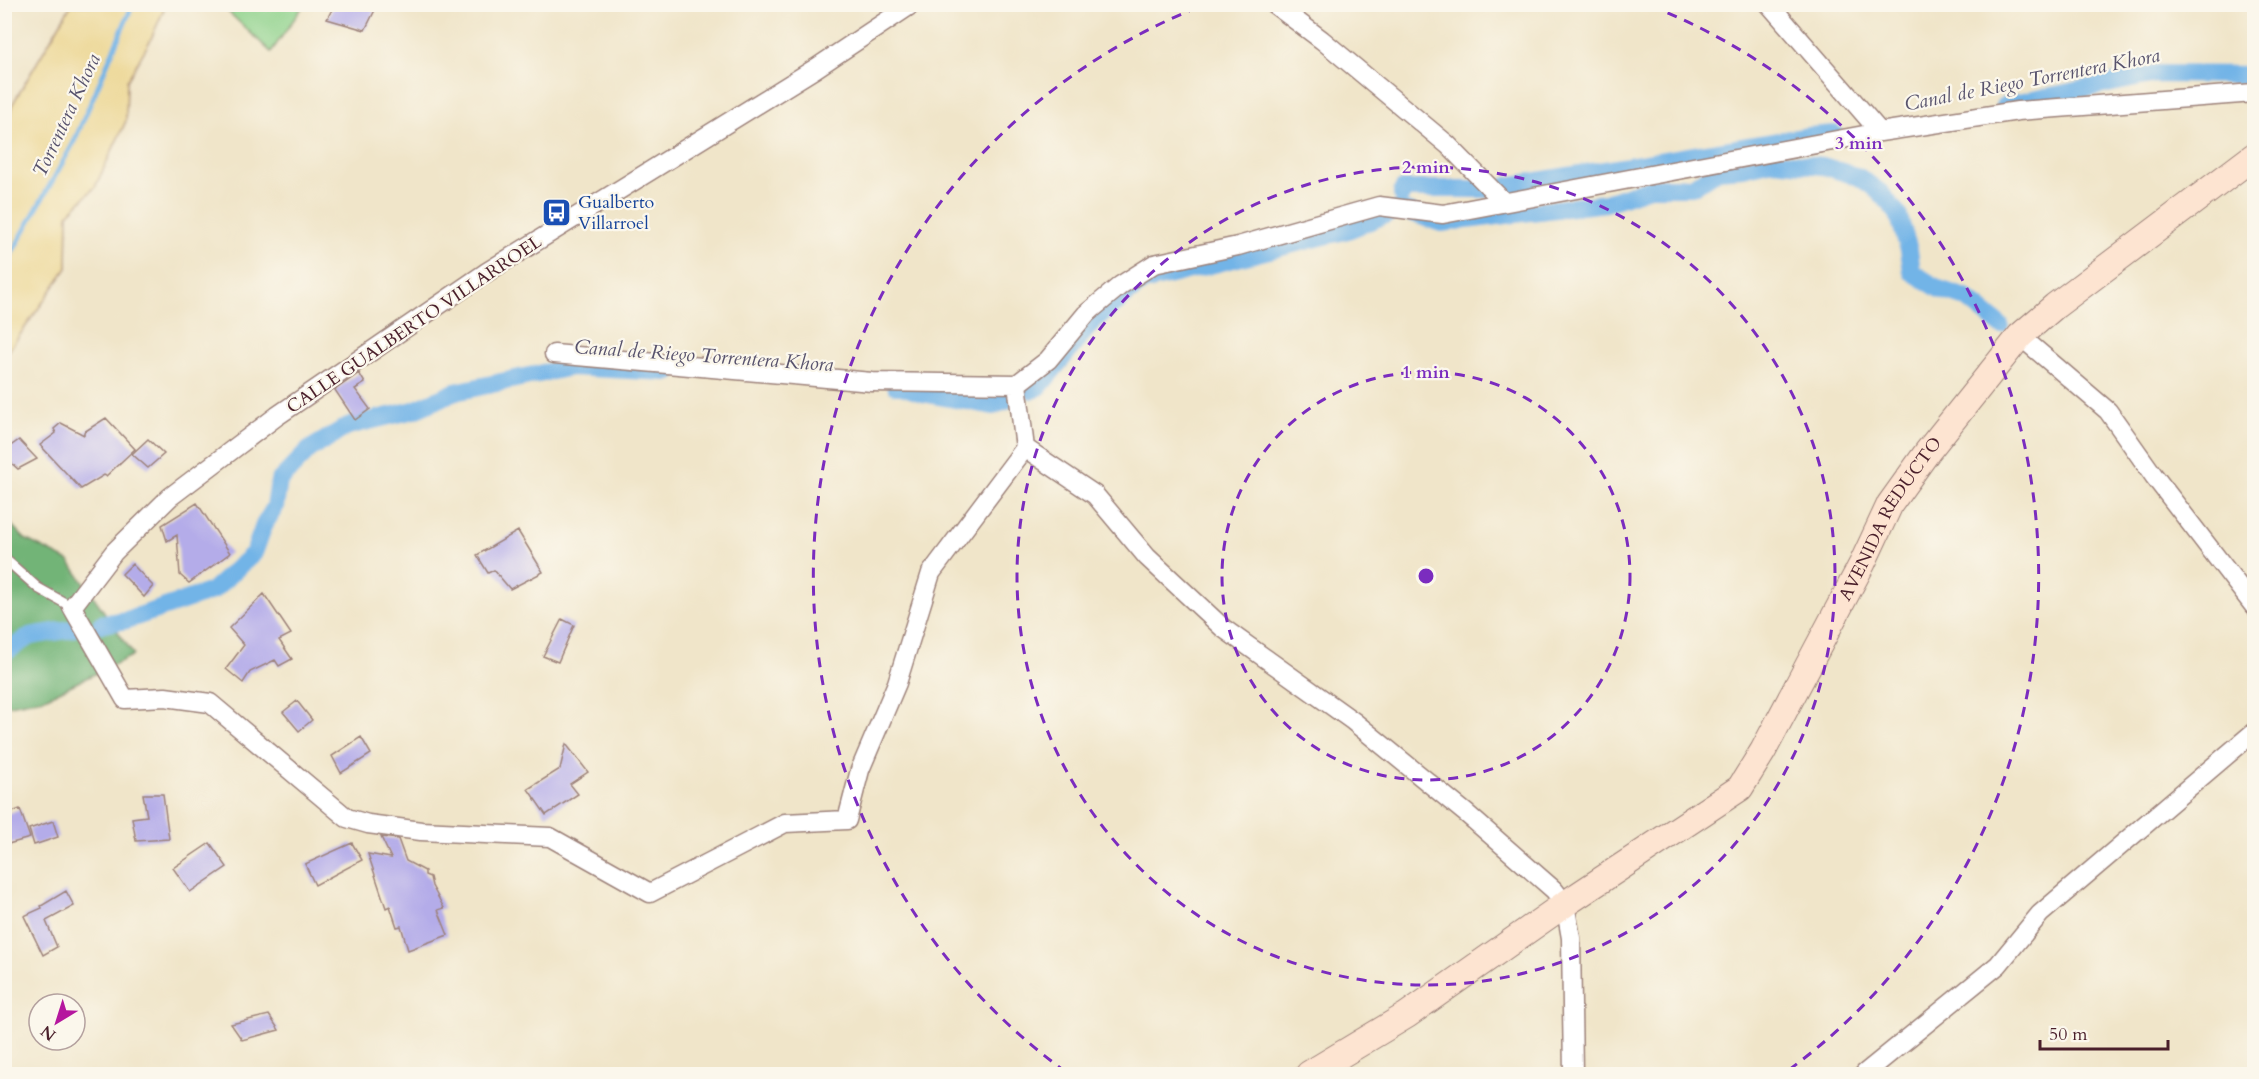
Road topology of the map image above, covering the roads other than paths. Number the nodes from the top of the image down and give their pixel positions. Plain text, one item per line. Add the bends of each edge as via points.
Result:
1 (912, 4) edge
2 (1274, 4) edge
3 (1769, 4) edge
4 (2254, 93) edge
5 (1880, 132) junction
6 (2254, 156) edge
7 (1504, 202) junction
8 (2020, 336) junction
9 (554, 354) dead end
10 (1017, 384) junction
11 (1025, 448) junction
12 (4, 558) edge
13 (2254, 606) edge
14 (72, 607) junction
15 (2254, 732) edge
16 (1565, 904) junction
17 (1309, 1074) edge
18 (1573, 1074) edge
19 (1864, 1074) edge

1 - 14 street, CALLE GUALBERTO VILLARROEL via 487,272 277,416 170,497 114,552
2 - 7 street via 1448,145
3 - 5 street
4 - 5 street via 2018,111
5 - 7 street
6 - 8 main road, AVENIDA REDUCTO
7 - 10 street via 1443,214 1380,206 1238,246 1154,264 1086,314 1048,360
8 - 13 street via 2109,411
8 - 16 main road, AVENIDA REDUCTO via 1890,504 1862,564 1740,788
9 - 10 street via 872,382
10 - 11 street
11 - 14 street via 931,573 897,682 860,770 847,820 785,823 650,893 550,837 421,831 347,818 210,703 165,697 125,699
11 - 16 street via 1095,495 1147,557 1223,628 1353,721 1476,822
12 - 14 lane via 38,588
15 - 19 street via 2040,914 1998,965
16 - 17 main road, AVENIDA REDUCTO via 1407,1015
16 - 18 street via 1571,938

